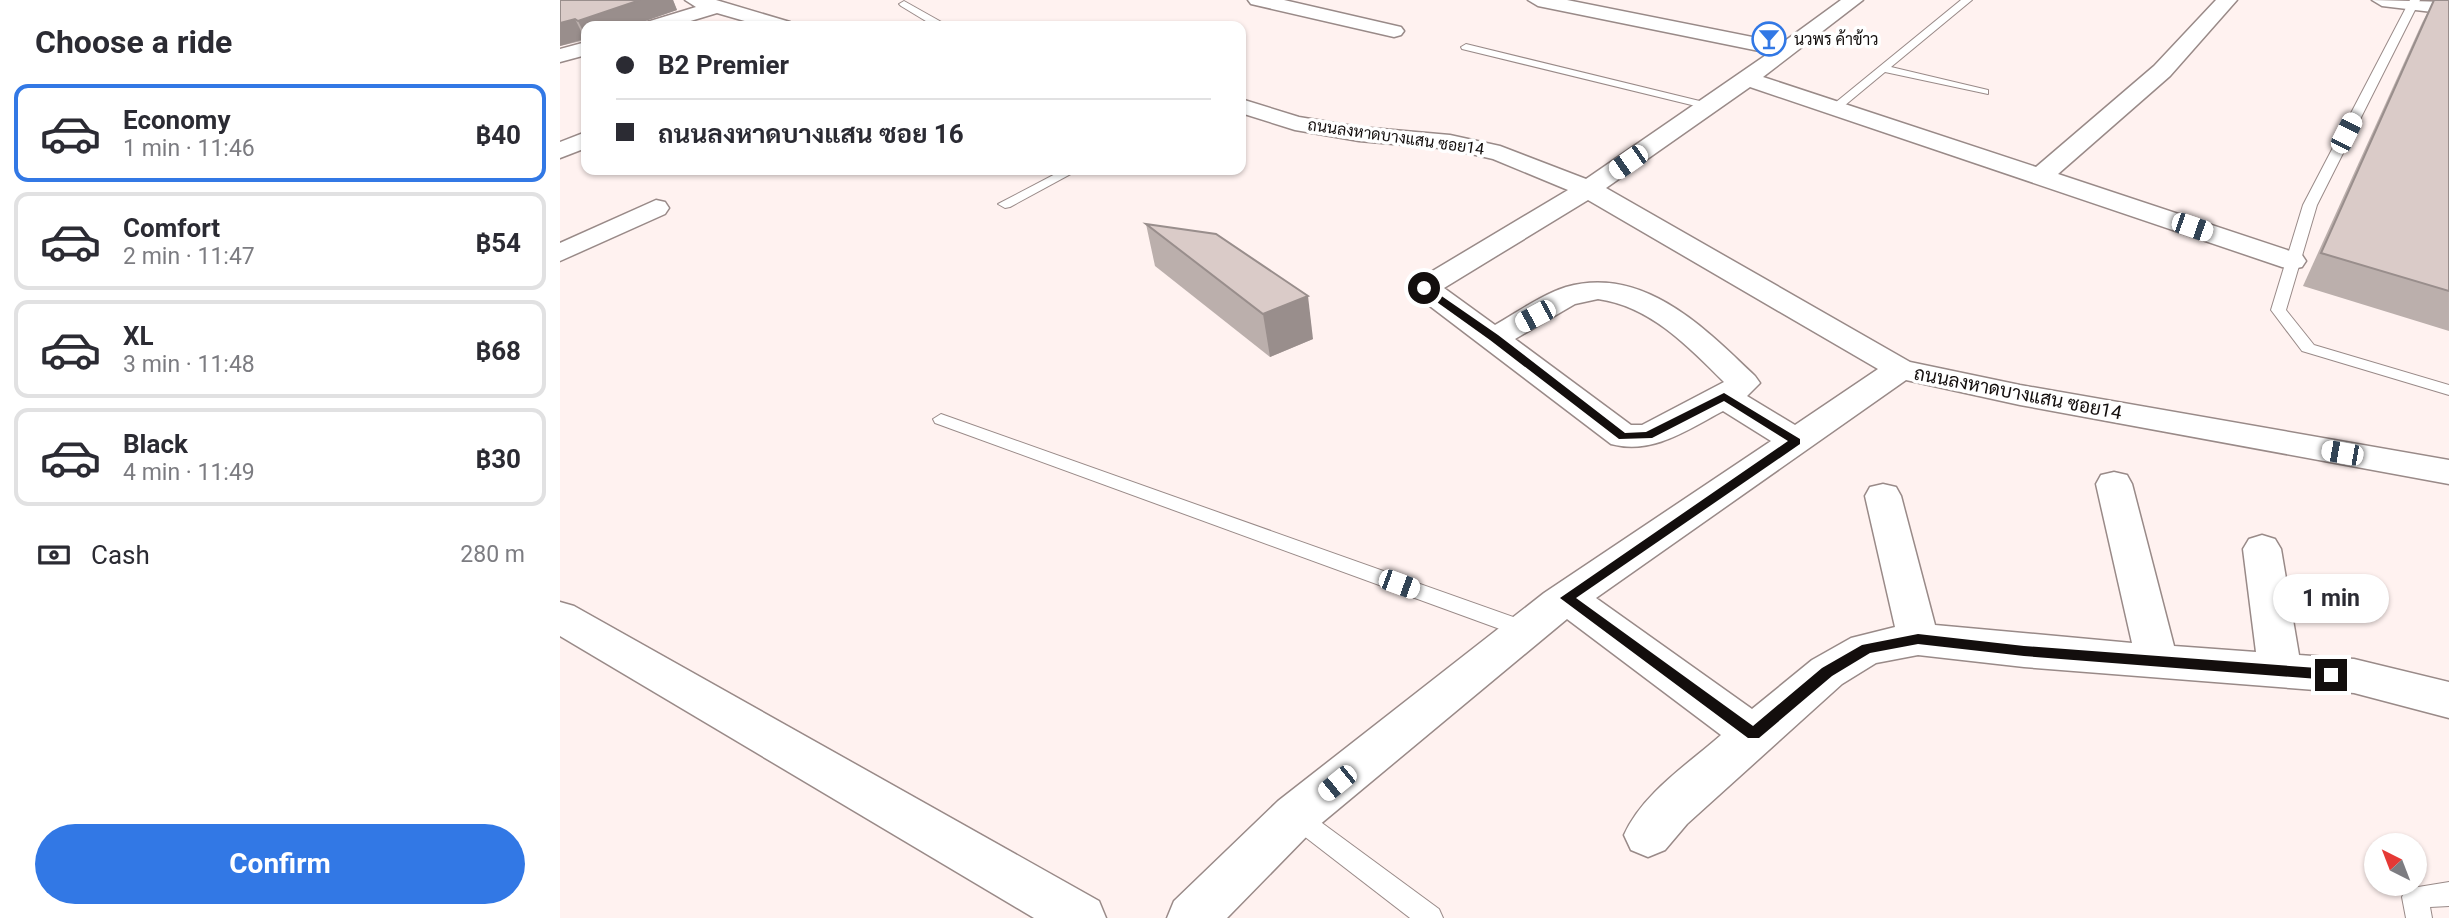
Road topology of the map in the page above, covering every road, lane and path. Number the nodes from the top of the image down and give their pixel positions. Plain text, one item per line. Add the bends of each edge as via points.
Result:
1 (695, 0) edge
2 (755, 0) edge
3 (1258, 0) edge
4 (1538, 0) edge
5 (1853, 0) edge
6 (1966, 0) edge
7 (2227, 0) edge
8 (2382, 0) edge
9 (2413, 2) edge
10 (904, 4) dead end
11 (720, 8) junction
12 (2449, 8) edge
13 (672, 21) edge
14 (766, 21) edge
15 (933, 21) edge
16 (1394, 30) dead end
17 (1466, 47) dead end
18 (581, 50) edge
19 (1785, 50) junction
20 (560, 56) edge
21 (1884, 69) junction
22 (1747, 79) junction
23 (1984, 92) dead end
24 (1708, 106) junction
25 (1246, 108) edge
26 (1834, 109) junction
27 (581, 141) edge
28 (560, 150) edge
29 (1062, 175) edge
30 (2040, 176) junction
31 (1588, 190) junction
32 (1005, 204) dead end
33 (656, 208) dead end
34 (560, 253) edge
35 (2292, 261) junction
36 (1494, 338) junction
37 (1900, 369) junction
38 (2449, 390) edge
39 (1724, 397) junction
40 (941, 419) dead end
41 (1796, 441) junction
42 (2449, 472) edge
43 (2114, 484) dead end
44 (1883, 496) dead end
45 (2262, 549) dead end
46 (1567, 598) junction
47 (560, 617) edge
48 (1526, 630) junction
49 (1918, 639) junction
50 (2157, 661) junction
51 (2280, 671) junction
52 (2449, 700) edge
53 (1754, 734) junction
54 (1295, 817) junction
55 (1648, 835) dead end
56 (2449, 894) edge
57 (1082, 918) edge
58 (1192, 918) edge
59 (1430, 918) edge
60 (2419, 918) edge

1 - 11 street
2 - 11 street
3 - 16 street
4 - 19 street
5 - 19 street
6 - 21 lane
7 - 30 street via 2162,71
8 - 9 street
9 - 12 street
9 - 35 lane via 2310,205
10 - 15 lane
11 - 13 street
11 - 14 street
17 - 24 lane
18 - 20 street
19 - 22 street
21 - 23 lane
21 - 26 lane
22 - 24 street
22 - 26 street
24 - 31 street
25 - 31 street, ถนนลงหาดบางแสน ซอย14 via 1295,123 1450,142 1500,153
26 - 30 street
27 - 28 street
29 - 32 lane
30 - 35 street
31 - 36 street via 1424,288
31 - 37 street, ถนนลงหาดบางแสน ซอย14
33 - 34 street
35 - 38 lane via 2278,310 2308,348
36 - 39 street via 1623,436 1648,436
36 - 39 street via 1576,294 1610,289 1642,300 1700,340 1744,383
37 - 41 street
37 - 42 street, ถนนลงหาดบางแสน ซอย14
39 - 41 street
40 - 48 lane
41 - 46 street
43 - 50 street
44 - 49 street
45 - 51 street
46 - 48 street
46 - 53 street
47 - 57 street
48 - 54 street
49 - 50 street
49 - 53 street via 1866,649 1827,672
50 - 51 street
51 - 52 street via 2354,676
53 - 55 street via 1670,809
54 - 58 street
54 - 59 lane
56 - 60 lane via 2415,897

